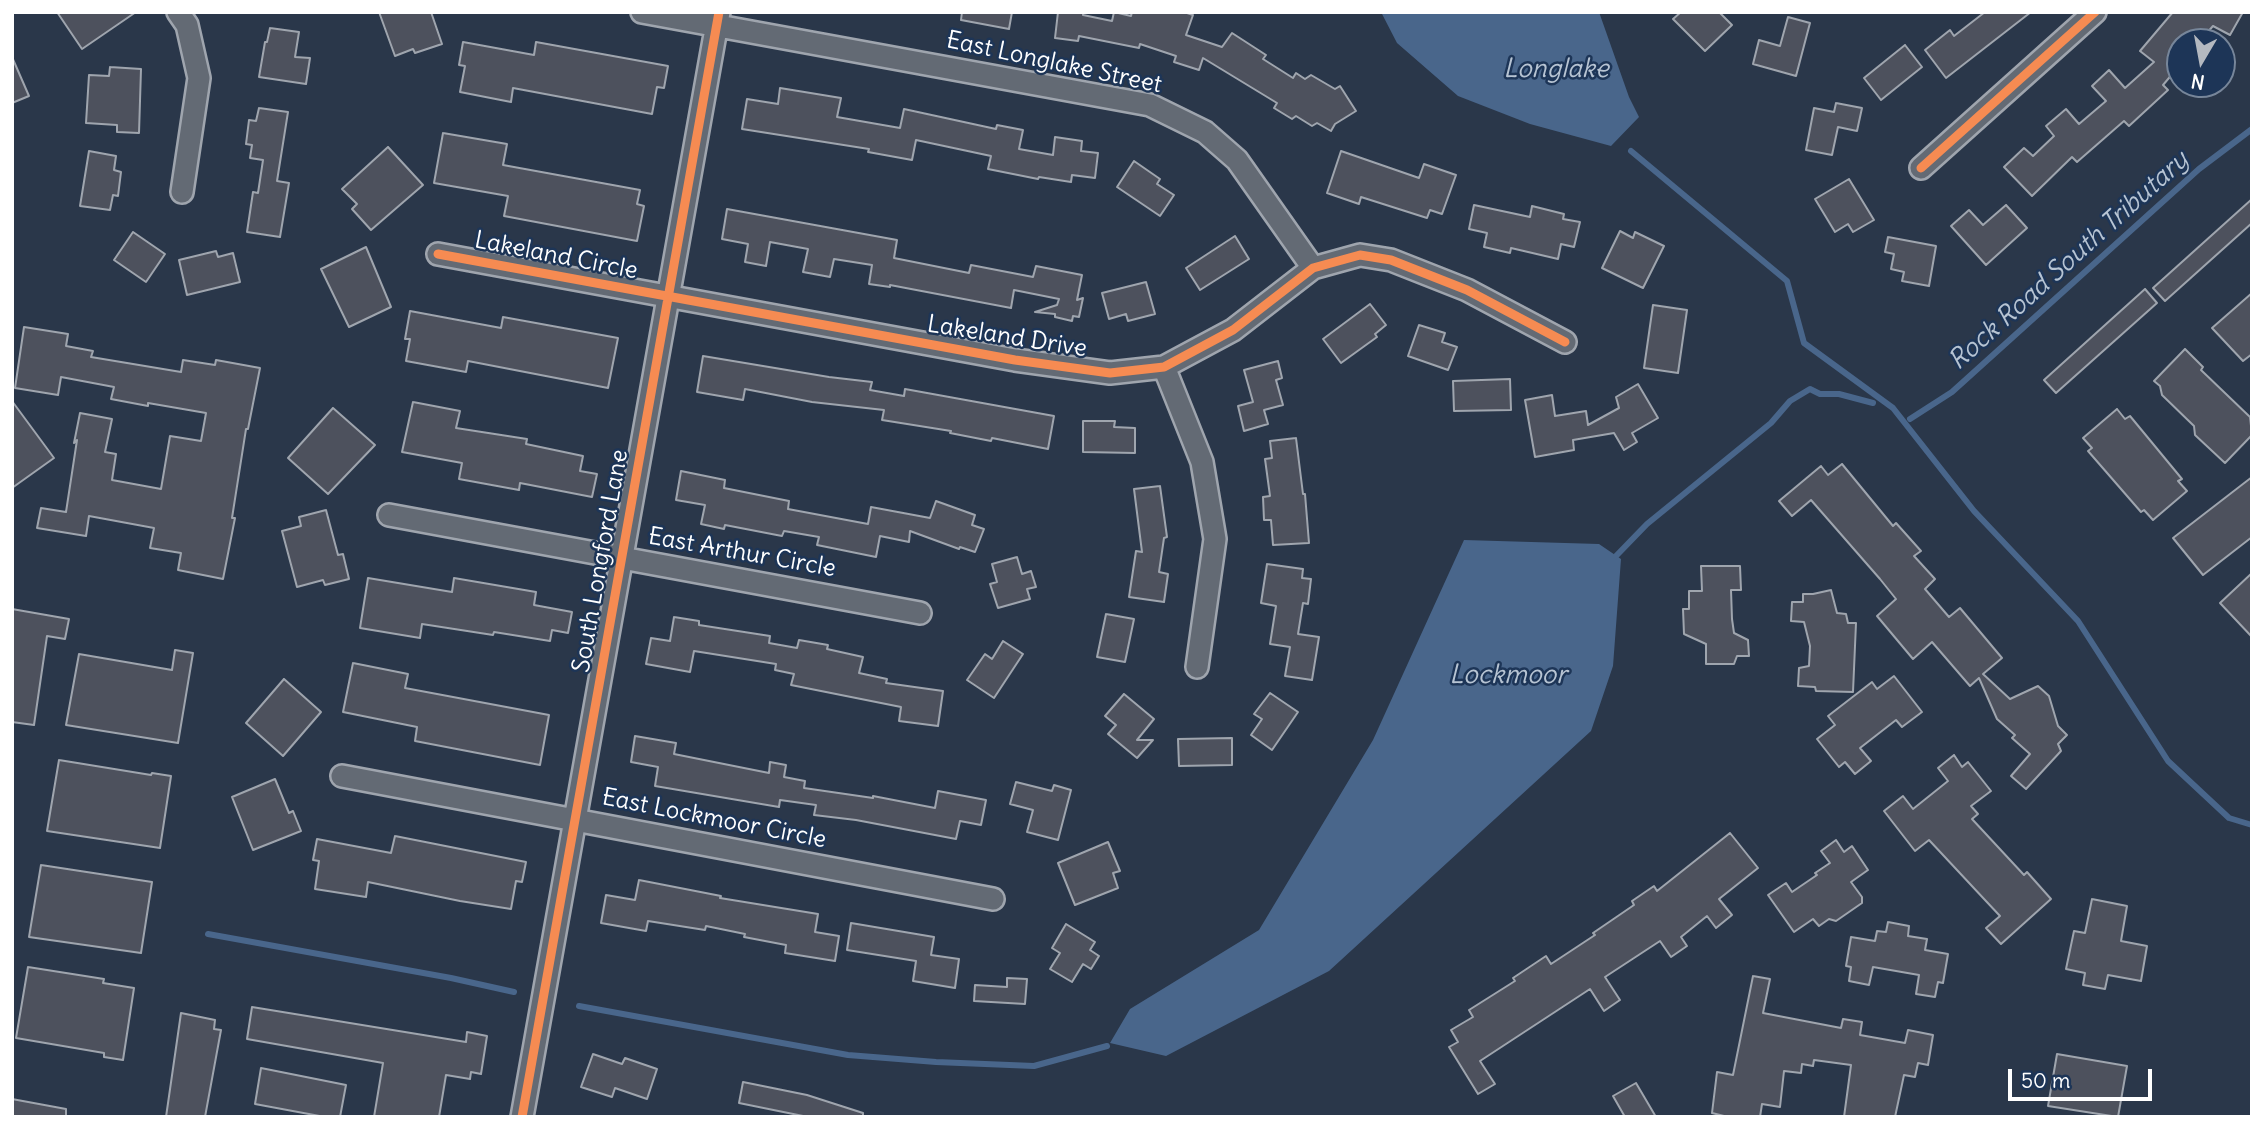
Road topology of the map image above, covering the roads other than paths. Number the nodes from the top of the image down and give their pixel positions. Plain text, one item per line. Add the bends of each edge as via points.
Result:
1 (178, 12) edge
2 (642, 12) edge
3 (2095, 12) edge
4 (718, 19) edge
5 (1921, 168) dead end
6 (182, 191) dead end
7 (438, 254) dead end
8 (1312, 268) junction
9 (668, 297) junction
10 (1564, 342) dead end
11 (1164, 368) junction
12 (388, 514) dead end
13 (621, 558) junction
14 (920, 613) dead end
15 (1197, 667) dead end
16 (342, 776) dead end
17 (575, 820) junction
18 (993, 899) dead end
19 (522, 1117) edge

1 - 6 street via 187,25 199,78
2 - 4 street, East Longlake Street
3 - 5 street
4 - 8 street, East Longlake Street via 1150,104 1205,132 1237,160
4 - 9 street, South Longford Lane
7 - 9 street, Lakeland Circle
8 - 10 street via 1360,255 1391,260 1467,290
8 - 11 street, Lakeland Drive via 1233,330
9 - 11 street, Lakeland Drive via 1015,360 1110,373
9 - 13 street, South Longford Lane
11 - 15 street via 1202,462 1215,539
12 - 13 street, East Arthur Circle
13 - 14 street, East Arthur Circle
13 - 17 street, South Longford Lane
16 - 17 street, East Lockmoor Circle
17 - 18 street, East Lockmoor Circle
17 - 19 street, South Longford Lane

